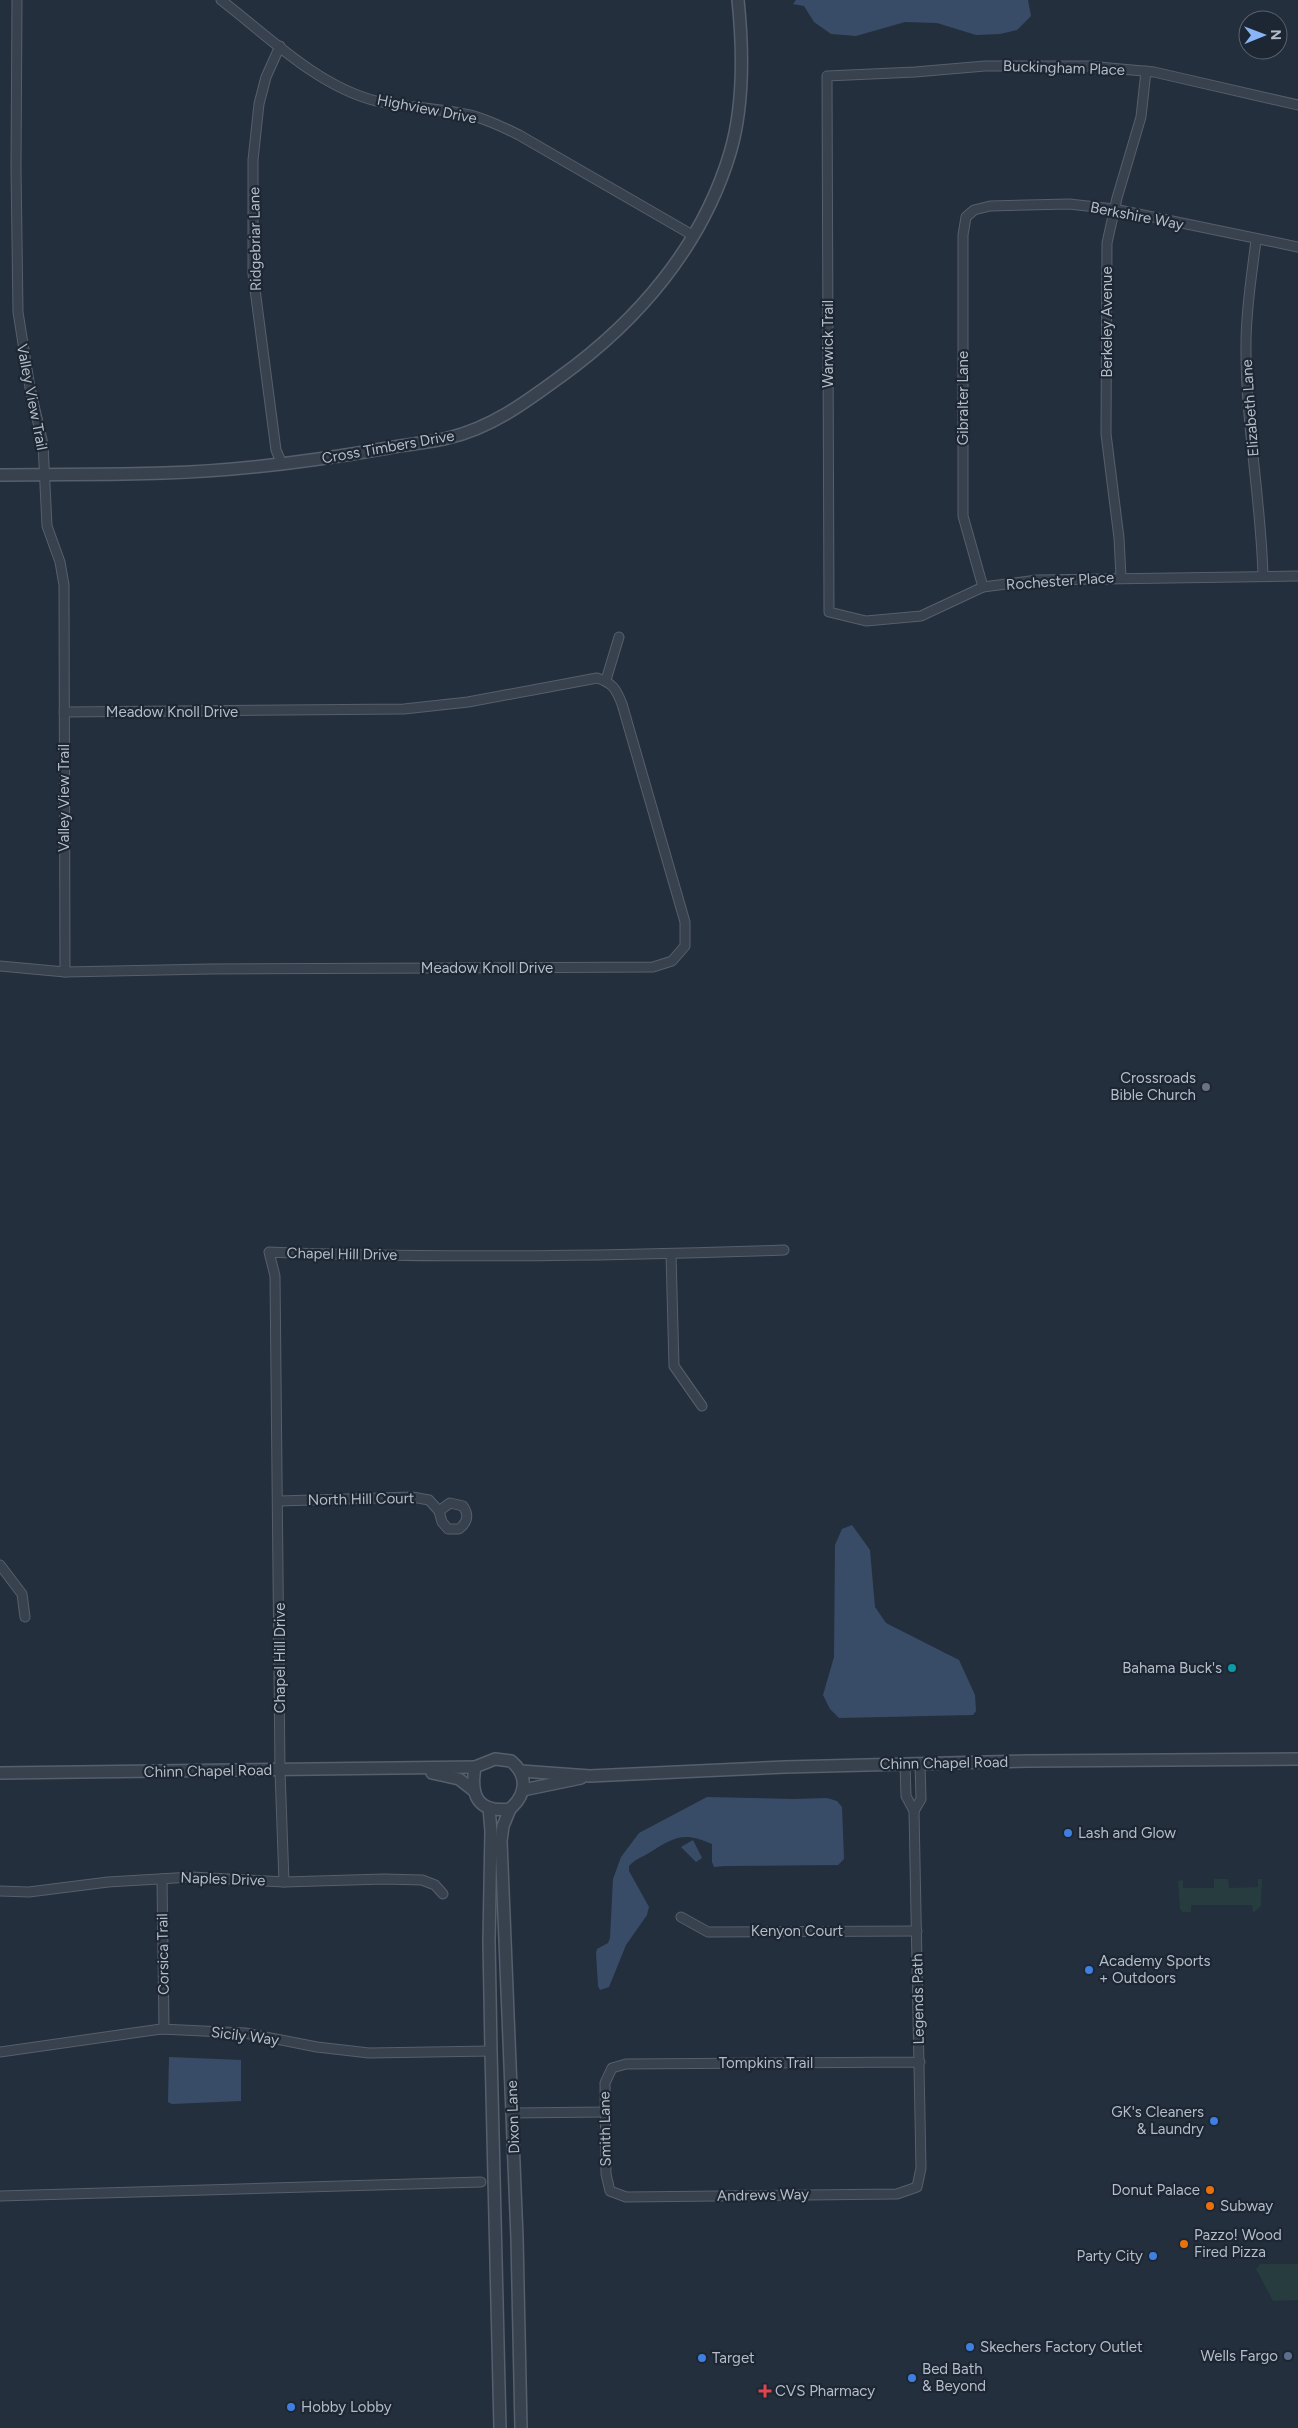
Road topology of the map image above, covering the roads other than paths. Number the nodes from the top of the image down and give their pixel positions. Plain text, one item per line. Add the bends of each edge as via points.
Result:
1 (17, 0) edge
2 (222, 0) edge
3 (738, 0) edge
4 (280, 46) junction
5 (1146, 72) junction
6 (827, 76) joint
7 (1298, 105) edge
8 (974, 210) joint
9 (1114, 210) junction
10 (694, 236) junction
11 (1256, 240) junction
12 (1298, 247) edge
13 (282, 464) junction
14 (44, 474) junction
15 (0, 475) edge
16 (1263, 576) junction
17 (1298, 576) edge
18 (1121, 577) junction
19 (983, 587) junction
20 (829, 612) joint
21 (619, 637) dead end
22 (606, 680) junction
23 (64, 712) junction
24 (0, 966) edge
25 (65, 972) junction
26 (784, 1250) dead end
27 (671, 1254) junction
28 (702, 1406) dead end
29 (278, 1501) junction
30 (439, 1511) dead end
31 (0, 1565) edge
32 (25, 1617) dead end
33 (1298, 1759) edge
34 (905, 1764) junction
35 (920, 1764) junction
36 (475, 1767) junction
37 (415, 1770) junction
38 (280, 1771) junction
39 (521, 1771) junction
40 (0, 1773) edge
41 (590, 1776) junction
42 (473, 1790) junction
43 (523, 1790) junction
44 (489, 1808) junction
45 (510, 1808) junction
46 (914, 1811) junction
47 (162, 1879) junction
48 (284, 1882) junction
49 (0, 1891) edge
50 (443, 1894) dead end
51 (681, 1917) dead end
52 (917, 1930) junction
53 (164, 2029) junction
54 (491, 2051) junction
55 (0, 2052) edge
56 (920, 2062) junction
57 (612, 2068) joint
58 (605, 2112) junction
59 (512, 2113) junction
60 (481, 2182) dead end
61 (917, 2187) joint
62 (610, 2191) joint
63 (0, 2196) edge
64 (496, 2291) junction
65 (518, 2293) junction
66 (500, 2428) edge
67 (521, 2428) edge

1 - 14 street, Valley View Trail via 18,312 30,388 44,444
2 - 4 street, Highview Drive
3 - 10 street, Cross Timbers Drive via 740,86 732,143 716,192
4 - 10 street, Highview Drive via 327,79 354,92 376,100 473,116 520,135
4 - 13 street, Ridgebriar Lane via 266,77 259,104 253,160 253,250 276,450
5 - 6 street, Buckingham Place via 1088,66 985,66
5 - 7 street, Buckingham Place
5 - 9 street, Berkeley Avenue via 1141,117
6 - 20 street, Warwick Trail
8 - 9 street, Berkshire Way via 990,206 1069,204
8 - 19 street, Gibralter Lane via 966,217 963,235 963,516
9 - 11 street, Berkshire Way
9 - 18 street, Berkeley Avenue via 1107,243 1106,434
10 - 13 street, Cross Timbers Drive via 656,288 615,334 525,403 492,422 449,438
11 - 12 street, Berkshire Way
11 - 16 street, Elizabeth Lane via 1246,344 1248,412 1262,524
13 - 14 street, Cross Timbers Drive via 163,473
14 - 15 street, Cross Timbers Drive
14 - 23 street, Valley View Trail via 47,526 60,562 64,585
16 - 17 street, Rochester Place
16 - 18 street, Rochester Place
18 - 19 street, Rochester Place via 1037,580
19 - 20 street, Rochester Place via 921,616 866,621
21 - 22 street
22 - 23 street, Meadow Knoll Drive via 597,678 468,702 404,709
22 - 25 street, Meadow Knoll Drive via 615,686 622,704 685,922 685,946 672,961 653,968
23 - 25 street, Valley View Trail
24 - 25 street, Meadow Knoll Drive
26 - 27 street, Chapel Hill Drive
27 - 28 street via 674,1366
27 - 29 street, Chapel Hill Drive via 269,1252 275,1276
29 - 30 street, North Hill Court via 412,1497 429,1500
29 - 38 street, Chapel Hill Drive
31 - 32 street via 22,1594
33 - 35 street, Chinn Chapel Road
34 - 35 street, Chinn Chapel Road
34 - 41 street, Chinn Chapel Road
34 - 46 street, Legends Path via 906,1796
35 - 46 street, Legends Path via 920,1799
36 - 37 street, Chinn Chapel Road
36 - 39 street via 503,1759 511,1761
36 - 42 street
37 - 38 street, Chinn Chapel Road
37 - 42 street, Chinn Chapel Road via 459,1780
38 - 40 street, Chinn Chapel Road
38 - 48 street, Chapel Hill Drive
39 - 41 street, Chinn Chapel Road
39 - 43 street
41 - 43 street, Chinn Chapel Road
42 - 44 street via 482,1805
43 - 45 street
44 - 45 street
44 - 54 street, Dixon Lane
45 - 59 street, Dixon Lane via 501,1841
46 - 52 street, Legends Path
47 - 48 street, Naples Drive via 192,1877
47 - 49 street, Naples Drive via 29,1892
47 - 53 street, Corsica Trail
48 - 50 street, Naples Drive via 384,1878 422,1880 435,1885
51 - 52 street, Kenyon Court via 708,1932
52 - 56 street, Legends Path
53 - 54 street, Sicily Way via 244,2033 369,2053
53 - 55 street, Sicily Way
54 - 64 street, Dixon Lane
56 - 57 street, Tompkins Trail via 626,2064
56 - 61 street, Legends Path via 921,2168
57 - 58 street, Smith Lane via 605,2082
58 - 59 street
58 - 62 street, Smith Lane via 606,2174
59 - 65 street, Dixon Lane
60 - 63 street
61 - 62 street, Andrews Way via 897,2194 626,2197
64 - 65 street
64 - 66 street, Dixon Lane
65 - 67 street, Dixon Lane

